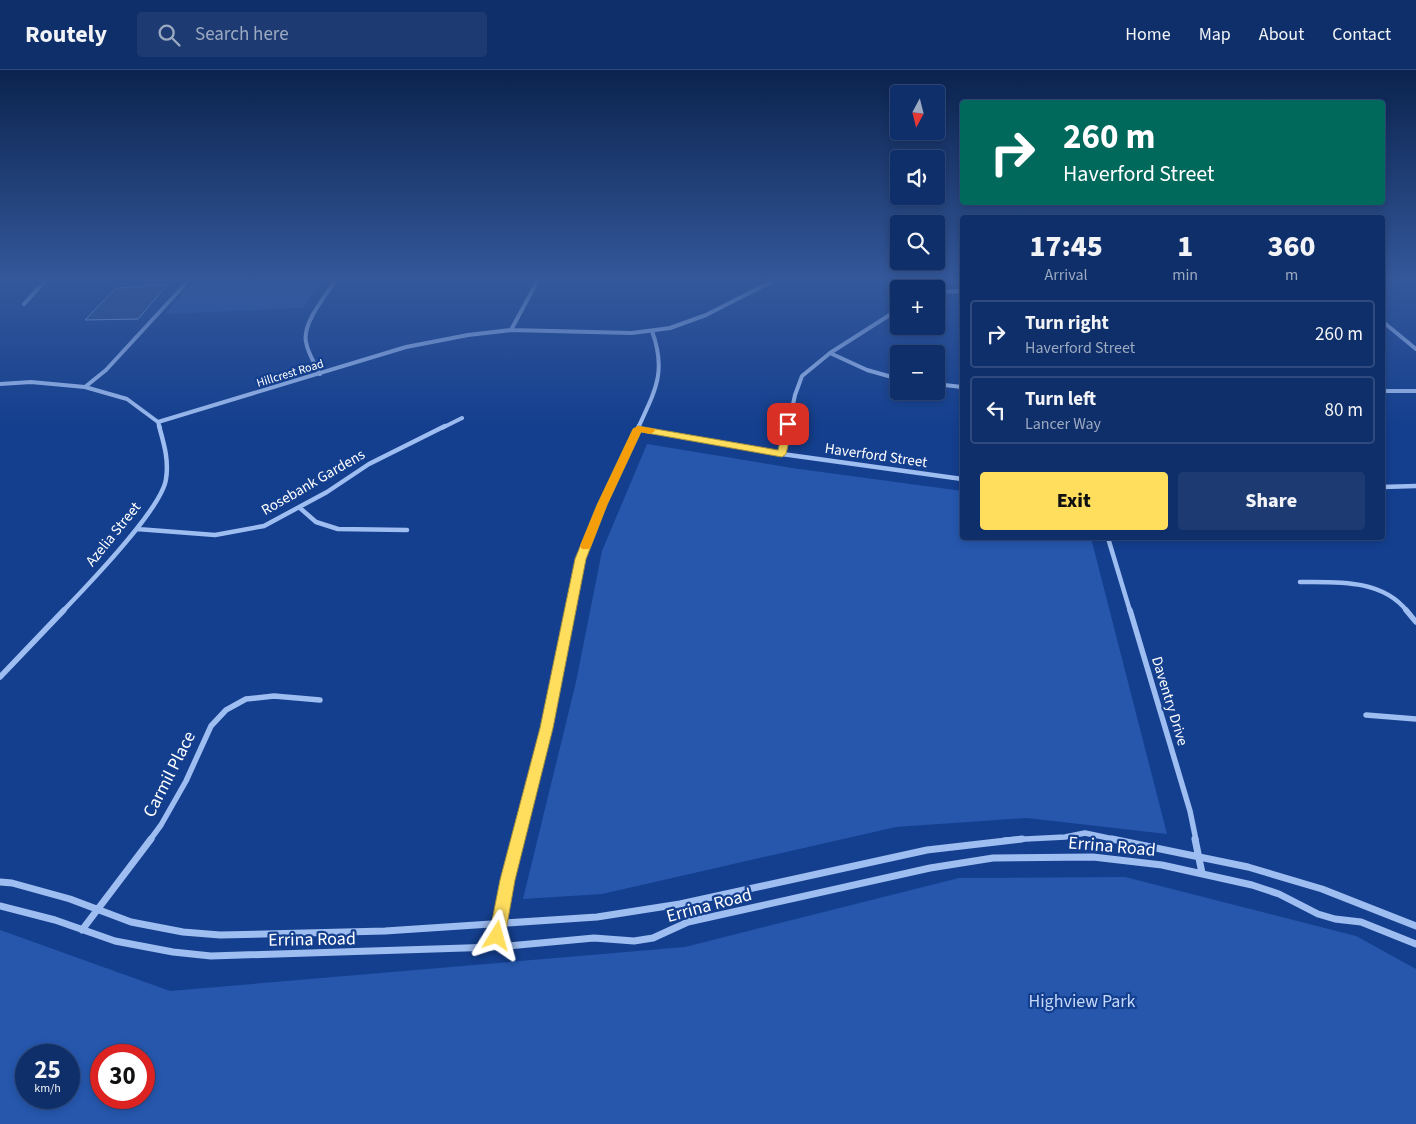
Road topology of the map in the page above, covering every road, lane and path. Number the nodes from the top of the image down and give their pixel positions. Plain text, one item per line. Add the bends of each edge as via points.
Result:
1 (144, 329) edge
2 (306, 329) edge
3 (659, 329) edge
4 (867, 329) edge
5 (1392, 329) edge
6 (511, 330) joint
7 (652, 330) junction
8 (1416, 349) edge
9 (830, 352) junction
10 (320, 374) junction
11 (890, 378) edge
12 (0, 384) edge
13 (945, 385) edge
14 (86, 387) junction
15 (960, 387) edge
16 (1385, 391) edge
17 (1416, 391) edge
18 (462, 418) dead end
19 (158, 422) junction
20 (638, 429) junction
21 (782, 454) junction
22 (960, 479) edge
23 (1416, 486) edge
24 (1385, 487) edge
25 (300, 508) junction
26 (137, 529) junction
27 (408, 530) dead end
28 (1109, 540) edge
29 (1300, 582) dead end
30 (1416, 622) edge
31 (0, 676) edge
32 (320, 700) dead end
33 (1366, 715) dead end
34 (1416, 719) edge
35 (1199, 857) junction
36 (1202, 873) junction
37 (0, 882) edge
38 (0, 906) edge
39 (98, 909) junction
40 (498, 925) junction
41 (1416, 926) edge
42 (82, 930) junction
43 (1416, 944) edge
44 (496, 947) junction

1 - 14 street
2 - 10 street via 304,336
3 - 7 street, Hillcrest Road
4 - 9 street
5 - 8 street
6 - 7 street, Hillcrest Road via 632,333
6 - 10 street, Hillcrest Road via 406,347
7 - 20 street via 658,345 660,370 650,405
9 - 11 street
9 - 21 street via 802,376
10 - 19 street, Hillcrest Road
12 - 14 street via 31,382
13 - 15 street
14 - 19 street via 127,399
16 - 17 street
18 - 25 street, Rosebank Gardens via 368,464
19 - 26 street, Azelia Street via 166,454 166,480
20 - 21 street, Haverford Street
20 - 40 street via 580,559 546,728
21 - 22 street, Haverford Street
23 - 24 street
25 - 26 street, Rosebank Gardens via 264,526 215,535
25 - 27 street via 316,522 338,529
26 - 31 street, Azelia Street
28 - 35 street, Daventry Drive via 1190,811
29 - 30 street via 1363,585 1389,593
32 - 39 street, Carmil Place via 274,696 246,699 226,710 211,726 161,825
33 - 34 street
35 - 36 street, Daventry Drive
35 - 40 street, Errina Road via 1085,832 1065,837 969,843 680,904 597,917
35 - 41 street, Errina Road via 1248,867 1322,889
36 - 43 street, Errina Road via 1252,885 1279,894 1318,914 1361,922
36 - 44 street, Errina Road via 1093,857 993,858 930,868 688,922 652,938 634,941 594,938
37 - 39 street, Errina Road
38 - 42 street, Errina Road
39 - 40 street, Errina Road via 132,922 220,935
39 - 42 street, Carmil Place
40 - 44 street
42 - 44 street, Errina Road via 115,941 211,956

